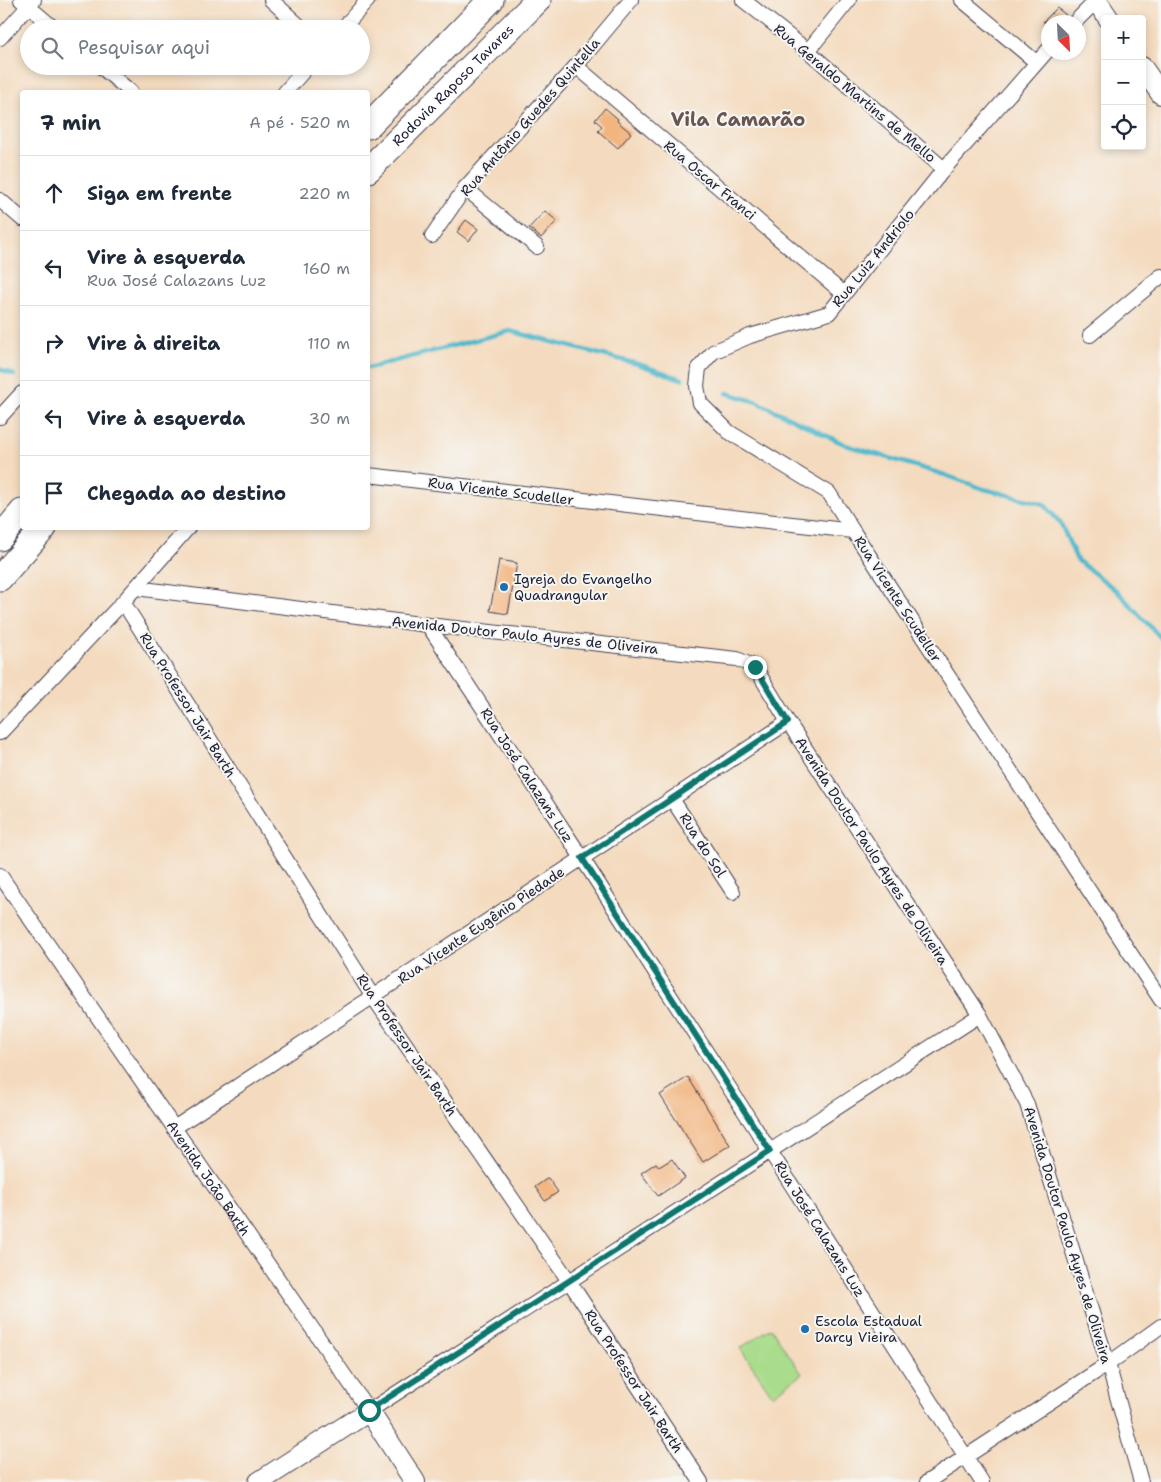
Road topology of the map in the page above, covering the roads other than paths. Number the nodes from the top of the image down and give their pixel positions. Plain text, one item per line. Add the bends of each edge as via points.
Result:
1 (271, 0) edge
2 (368, 0) edge
3 (471, 0) edge
4 (491, 0) edge
5 (538, 0) edge
6 (630, 0) edge
7 (743, 0) edge
8 (849, 0) edge
9 (962, 0) edge
10 (1096, 0) edge
11 (28, 2) edge
12 (1082, 15) edge
13 (1106, 15) edge
14 (46, 20) edge
15 (292, 20) edge
16 (350, 20) edge
17 (0, 38) edge
18 (808, 51) junction
19 (1041, 57) edge
20 (1036, 62) junction
21 (576, 66) junction
22 (419, 72) junction
23 (1146, 72) edge
24 (111, 75) edge
25 (300, 75) edge
26 (129, 90) edge
27 (287, 90) edge
28 (1161, 94) edge
29 (370, 124) edge
30 (370, 168) edge
31 (944, 168) junction
32 (465, 188) junction
33 (0, 200) edge
34 (20, 217) edge
35 (432, 236) dead end
36 (537, 247) dead end
37 (1161, 276) edge
38 (844, 294) junction
39 (1090, 335) dead end
40 (20, 395) edge
41 (0, 417) edge
42 (370, 475) edge
43 (20, 514) edge
44 (42, 530) edge
45 (186, 530) edge
46 (854, 531) junction
47 (0, 538) edge
48 (0, 578) edge
49 (136, 588) junction
50 (123, 602) junction
51 (428, 625) junction
52 (788, 722) junction
53 (0, 734) edge
54 (672, 799) junction
55 (582, 858) junction
56 (0, 874) edge
57 (733, 892) dead end
58 (373, 997) junction
59 (1161, 1000) edge
60 (980, 1015) junction
61 (174, 1128) junction
62 (770, 1151) junction
63 (569, 1281) junction
64 (1161, 1326) edge
65 (1108, 1364) junction
66 (369, 1410) junction
67 (965, 1458) junction
68 (259, 1482) edge
69 (415, 1482) edge
70 (700, 1482) edge
71 (927, 1482) edge
72 (982, 1482) edge
73 (1141, 1482) edge

1 - 15 street
2 - 16 street
3 - 22 highway
4 - 22 highway
5 - 30 highway, Rodovia Raposo Tavares
6 - 21 street, Rua Antônio Guedes Quintella
7 - 18 street, Rua Geraldo Martins de Mello
8 - 18 street
9 - 20 street
10 - 12 street
10 - 13 main road
11 - 14 street
11 - 17 street
18 - 31 street, Rua Geraldo Martins de Mello
19 - 20 street, Rua Luiz Andriolo
20 - 31 street, Rua Luiz Andriolo
21 - 32 street, Rua Antônio Guedes Quintella
21 - 38 street, Rua Oscar Franci
22 - 29 highway
23 - 28 main road
24 - 26 street
25 - 27 street
31 - 38 street, Rua Luiz Andriolo
32 - 35 street, Rua Antônio Guedes Quintella
32 - 36 street
33 - 34 street
37 - 39 street
38 - 46 street, Rua Luiz Andriolo via 829,313 750,336 713,352 699,368 697,386 700,403 729,432 828,493
40 - 41 street
42 - 46 street, Rua Vicente Scudeller
43 - 47 highway
44 - 48 highway
45 - 49 street
46 - 59 street, Rua Vicente Scudeller
49 - 50 street
49 - 51 street, Avenida Doutor Paulo Ayres de Oliveira
50 - 53 street
50 - 58 street, Rua Professor Jair Barth
51 - 52 street, Avenida Doutor Paulo Ayres de Oliveira via 737,659 755,667
51 - 55 street, Rua José Calazans Luz
52 - 54 street, Rua Vicente Eugênio Piedade
52 - 60 street, Avenida Doutor Paulo Ayres de Oliveira
54 - 55 street, Rua Vicente Eugênio Piedade
54 - 57 street, Rua do Sol
55 - 58 street, Rua Vicente Eugênio Piedade
55 - 62 street, Rua José Calazans Luz
56 - 61 street, Avenida João Barth
58 - 61 street, Rua Vicente Eugênio Piedade
58 - 63 street, Rua Professor Jair Barth
60 - 62 street
60 - 65 street, Avenida Doutor Paulo Ayres de Oliveira via 1027,1104
61 - 66 street, Avenida João Barth
62 - 63 street
62 - 67 street, Rua José Calazans Luz
63 - 66 street
63 - 70 street, Rua Professor Jair Barth
64 - 65 street
65 - 67 street
65 - 73 street, Avenida Doutor Paulo Ayres de Oliveira
66 - 68 main road
66 - 69 main road, Avenida João Barth
67 - 71 street
67 - 72 street, Rua José Calazans Luz

